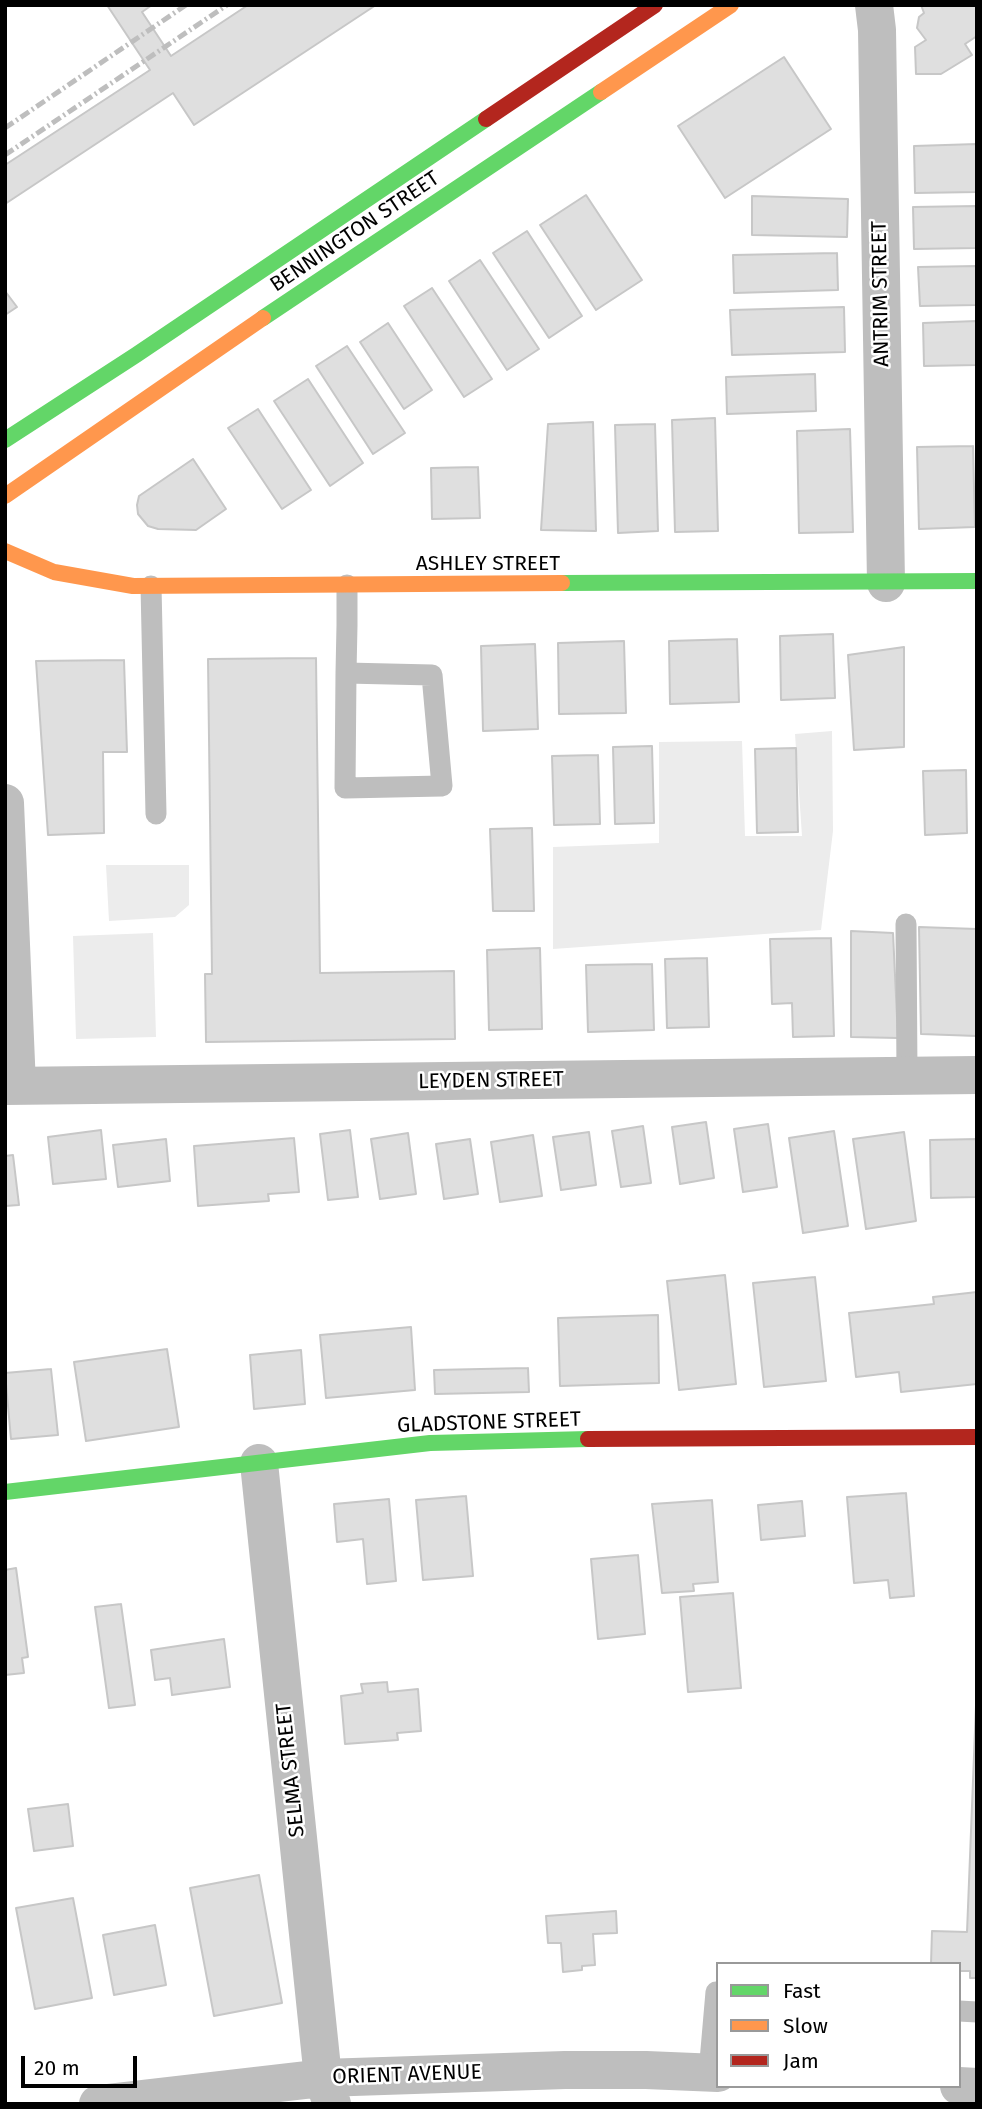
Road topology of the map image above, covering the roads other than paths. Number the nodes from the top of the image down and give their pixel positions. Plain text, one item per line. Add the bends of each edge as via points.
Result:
1 (655, 5) edge
2 (731, 5) edge
3 (874, 5) edge
4 (570, 62) junction
5 (593, 97) junction
6 (5, 440) edge
7 (5, 496) edge
8 (5, 551) edge
9 (977, 581) edge
10 (886, 583) junction
11 (347, 585) junction
12 (151, 586) junction
13 (346, 673) junction
14 (5, 803) edge
15 (156, 814) dead end
16 (906, 924) dead end
17 (977, 1075) edge
18 (907, 1076) junction
19 (11, 1086) edge
20 (977, 1437) edge
21 (259, 1463) junction
22 (5, 1492) edge
23 (716, 2025) edge
24 (713, 2073) edge
25 (328, 2091) edge
26 (97, 2104) edge

1 - 4 street, BENNINGTON STREET
2 - 5 street, BENNINGTON STREET
3 - 10 street, ANTRIM STREET
4 - 5 street
4 - 6 street, BENNINGTON STREET
5 - 7 street, BENNINGTON STREET
8 - 12 street, ASHLEY STREET via 78,578
9 - 10 street, ASHLEY STREET
10 - 11 street, ASHLEY STREET
11 - 12 street, ASHLEY STREET
11 - 13 lane
12 - 15 lane
13 - 13 lane via 345,788 442,786 432,675
14 - 19 street
16 - 18 lane
17 - 18 street, LEYDEN STREET
18 - 19 street, LEYDEN STREET
20 - 21 street, GLADSTONE STREET via 430,1443
21 - 22 street, GLADSTONE STREET
21 - 25 street, SELMA STREET
23 - 24 lane
24 - 25 street, ORIENT AVENUE via 565,2070
25 - 26 street, ORIENT AVENUE

